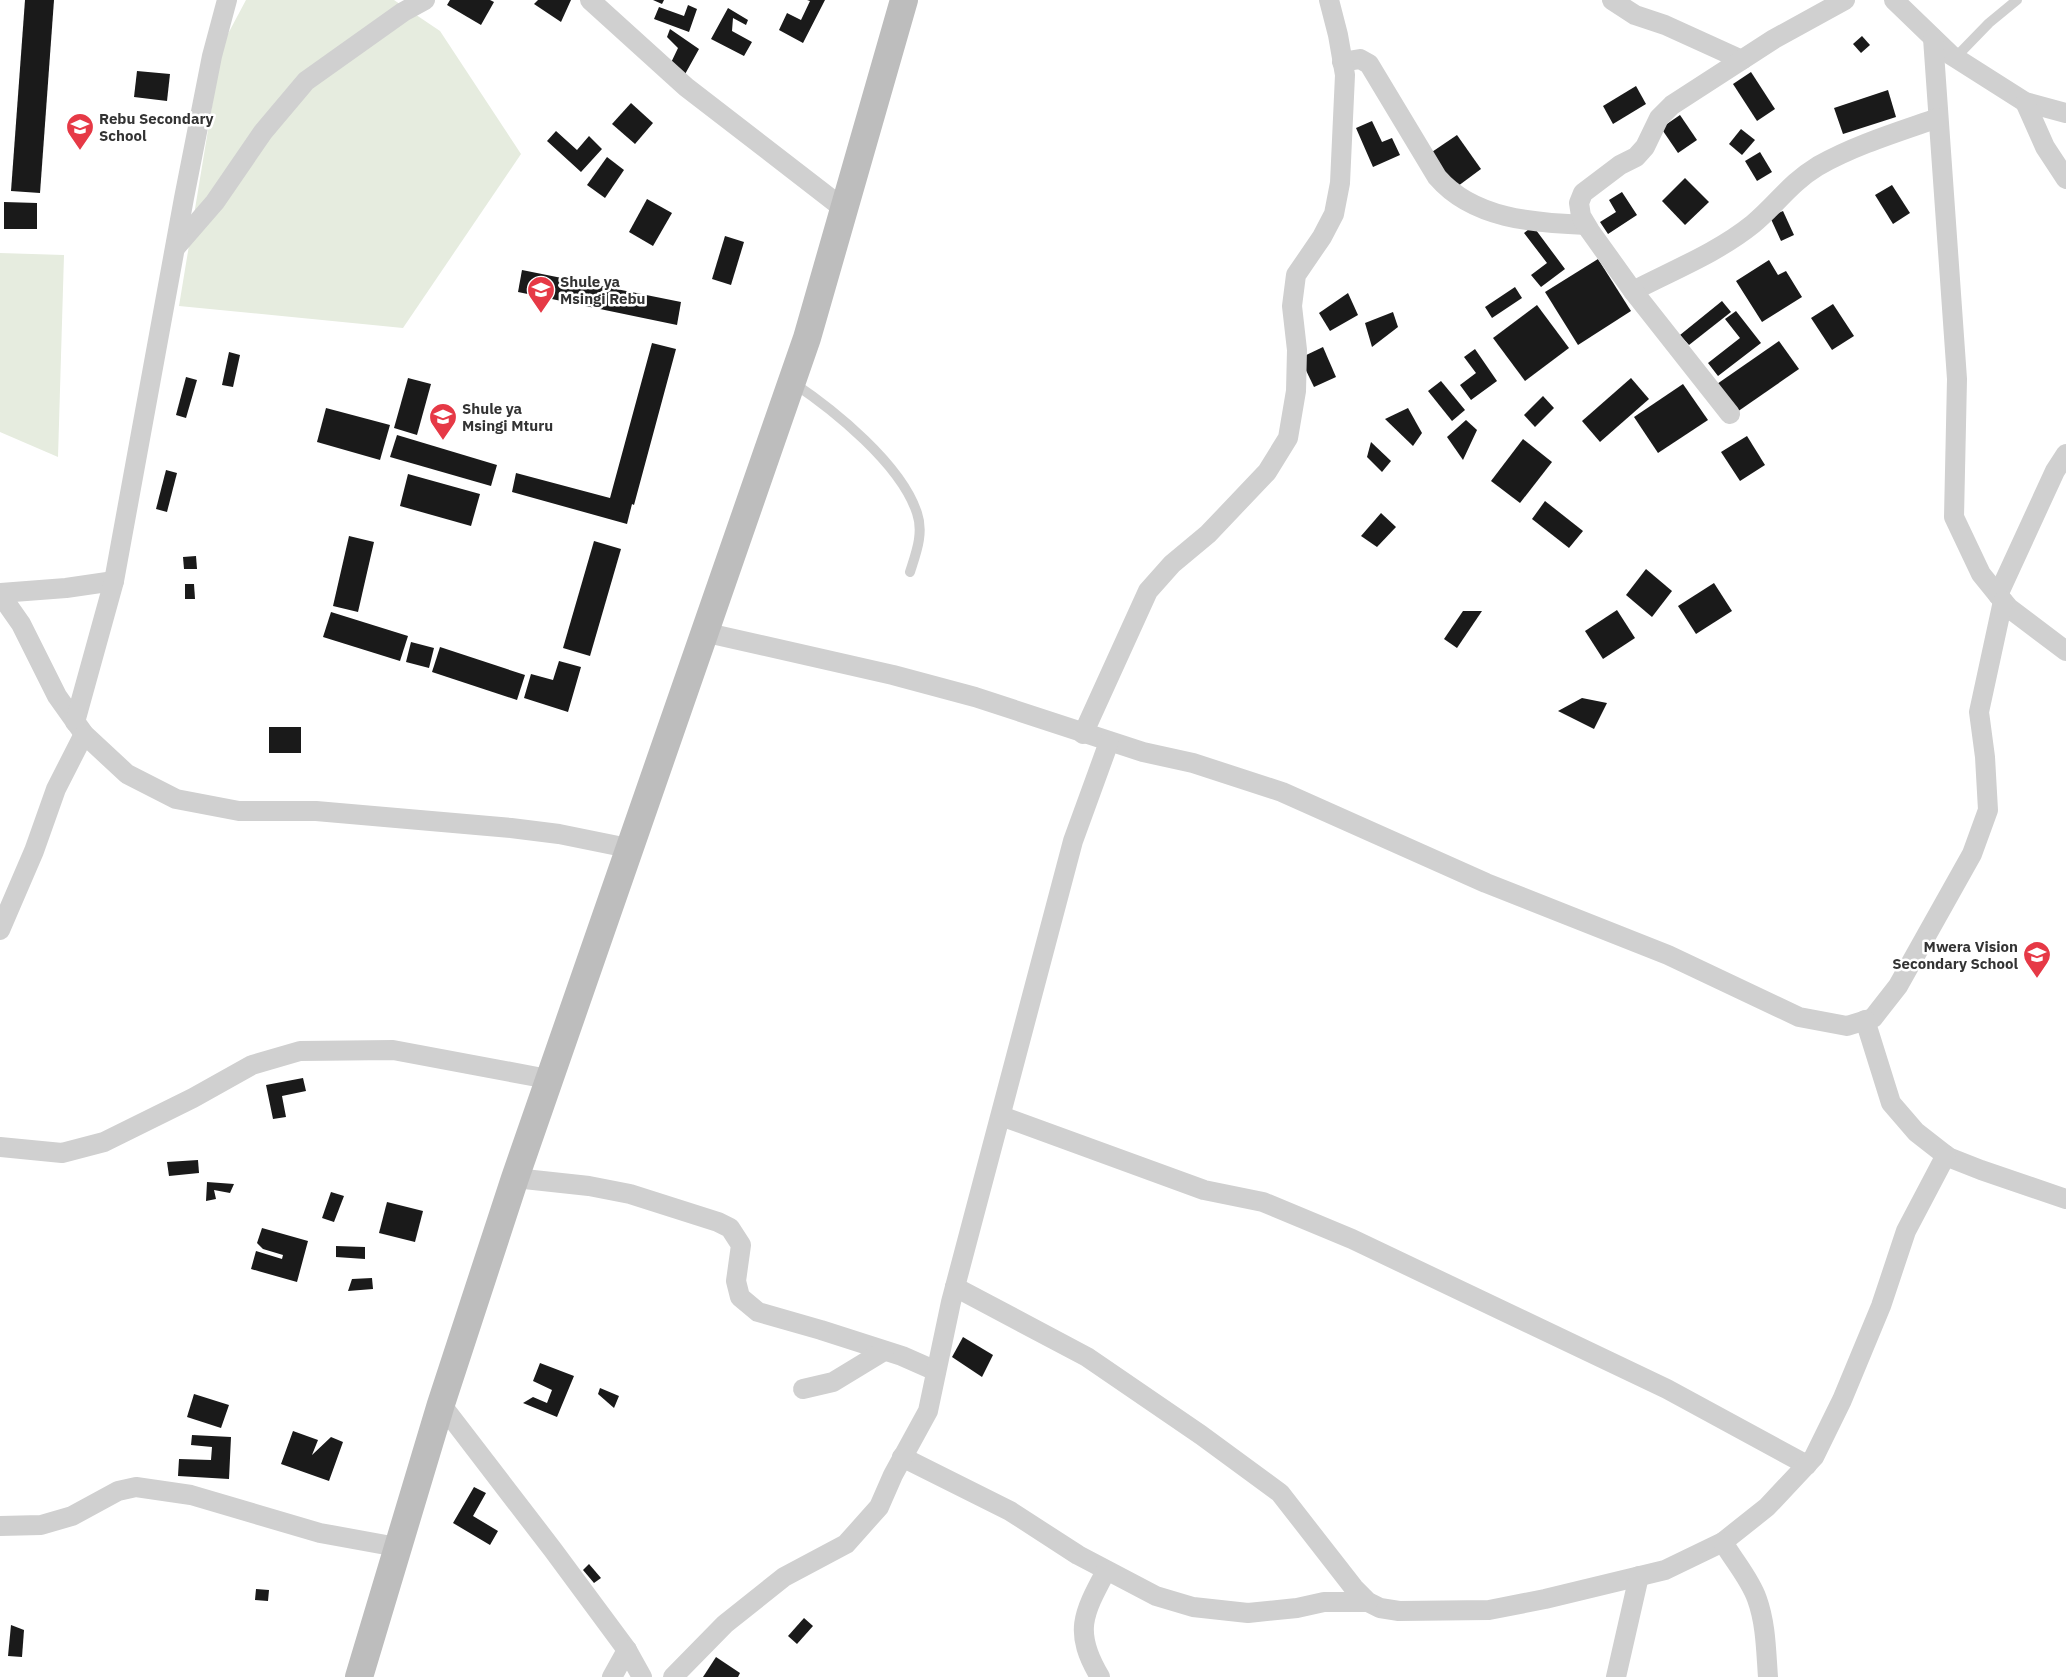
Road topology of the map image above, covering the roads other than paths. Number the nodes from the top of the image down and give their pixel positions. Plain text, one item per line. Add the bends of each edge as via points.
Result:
1 (227, 0) edge
2 (425, 0) edge
3 (904, 0) edge
4 (1329, 0) edge
5 (1612, 0) edge
6 (1845, 0) edge
7 (1894, 0) edge
8 (2017, 0) edge
9 (600, 3) edge
10 (1933, 38) junction
11 (1955, 58) junction
12 (1742, 60) junction
13 (1342, 62) junction
14 (2025, 102) junction
15 (2066, 113) edge
16 (1938, 118) junction
17 (2066, 178) edge
18 (844, 209) junction
19 (1586, 225) junction
20 (175, 247) junction
21 (1633, 291) junction
22 (791, 381) junction
23 (1730, 414) dead end
24 (2066, 454) edge
25 (910, 572) dead end
26 (114, 581) junction
27 (0, 593) edge
28 (2001, 598) junction
29 (703, 632) junction
30 (2066, 651) edge
31 (79, 728) junction
32 (1083, 734) junction
33 (1109, 742) junction
34 (628, 848) junction
35 (0, 930) edge
36 (1865, 1020) junction
37 (548, 1079) junction
38 (1001, 1116) junction
39 (0, 1147) edge
40 (1946, 1155) junction
41 (515, 1178) junction
42 (2066, 1199) edge
43 (955, 1287) junction
44 (884, 1350) junction
45 (936, 1371) junction
46 (803, 1389) dead end
47 (441, 1404) junction
48 (902, 1457) junction
49 (1806, 1465) junction
50 (0, 1526) edge
51 (1722, 1542) junction
52 (397, 1546) junction
53 (1106, 1571) junction
54 (1639, 1576) junction
55 (1368, 1602) junction
56 (627, 1650) junction
57 (360, 1677) edge
58 (612, 1677) edge
59 (642, 1677) edge
60 (673, 1677) edge
61 (1100, 1677) edge
62 (1616, 1677) edge
63 (1768, 1677) edge

1 - 20 street via 212,56
2 - 20 street via 306,81 263,132 215,202
3 - 18 main road
4 - 13 street
5 - 12 street via 1635,15
6 - 12 street
7 - 10 street
8 - 11 lane
9 - 18 street via 686,87
10 - 11 street
10 - 16 street
11 - 14 street
12 - 19 street via 1672,105 1659,118 1636,157 1620,164 1583,193 1579,203
13 - 19 street via 1360,59 1369,64 1447,189 1467,202 1515,219
13 - 32 street via 1345,75 1340,183 1334,214 1296,275 1292,306 1297,350 1296,391 1288,438 1267,472 1148,591
14 - 15 street
14 - 17 street via 2045,147
16 - 21 street via 1896,132 1819,166 1798,179 1754,224 1720,247
16 - 28 street via 1956,379 1954,517 1980,574
18 - 22 main road
19 - 21 street
20 - 26 street
21 - 23 street
22 - 25 lane via 862,438 904,484 918,514 920,540
22 - 29 main road
24 - 28 street via 2055,470
26 - 27 street
26 - 31 street
27 - 31 street via 21,624 57,696
28 - 30 street
28 - 36 street via 1979,712 1988,810 1972,854 1898,986 1873,1018
29 - 32 street via 975,697
29 - 34 main road
31 - 34 street via 127,774 176,799 240,811 316,811 511,828
31 - 35 street via 34,851
32 - 33 street
33 - 36 street via 1193,763 1282,792 1486,883 1668,955 1799,1017 1847,1026
33 - 38 street via 1073,842
34 - 37 main road
36 - 40 street via 1891,1103 1916,1132
37 - 39 street via 392,1050 300,1051 252,1065 104,1142 62,1153
37 - 41 main road
38 - 43 street
38 - 49 street via 1204,1190 1263,1202 1352,1239 1668,1389
40 - 42 street
40 - 49 street via 1906,1231 1842,1400 1814,1458
41 - 44 street via 630,1194 718,1222 730,1228 742,1245 736,1281 740,1297 746,1303 758,1312
41 - 47 main road
43 - 45 street
43 - 55 street via 1086,1357 1280,1493
44 - 45 street
44 - 46 street via 833,1382
45 - 48 street via 928,1411
47 - 52 main road
47 - 56 street
48 - 53 street via 1010,1511
48 - 60 street via 879,1507 846,1544 784,1576 725,1624
49 - 51 street via 1767,1507
50 - 52 street via 41,1525 72,1516 118,1491 136,1487 191,1495 320,1534
51 - 54 street via 1665,1570
51 - 63 street via 1757,1599 1764,1629
52 - 57 main road
53 - 55 street via 1156,1596 1193,1607 1248,1613 1324,1602
53 - 61 street via 1083,1624 1084,1643
54 - 55 street via 1489,1610 1399,1612
54 - 62 street
56 - 58 street
56 - 59 street

